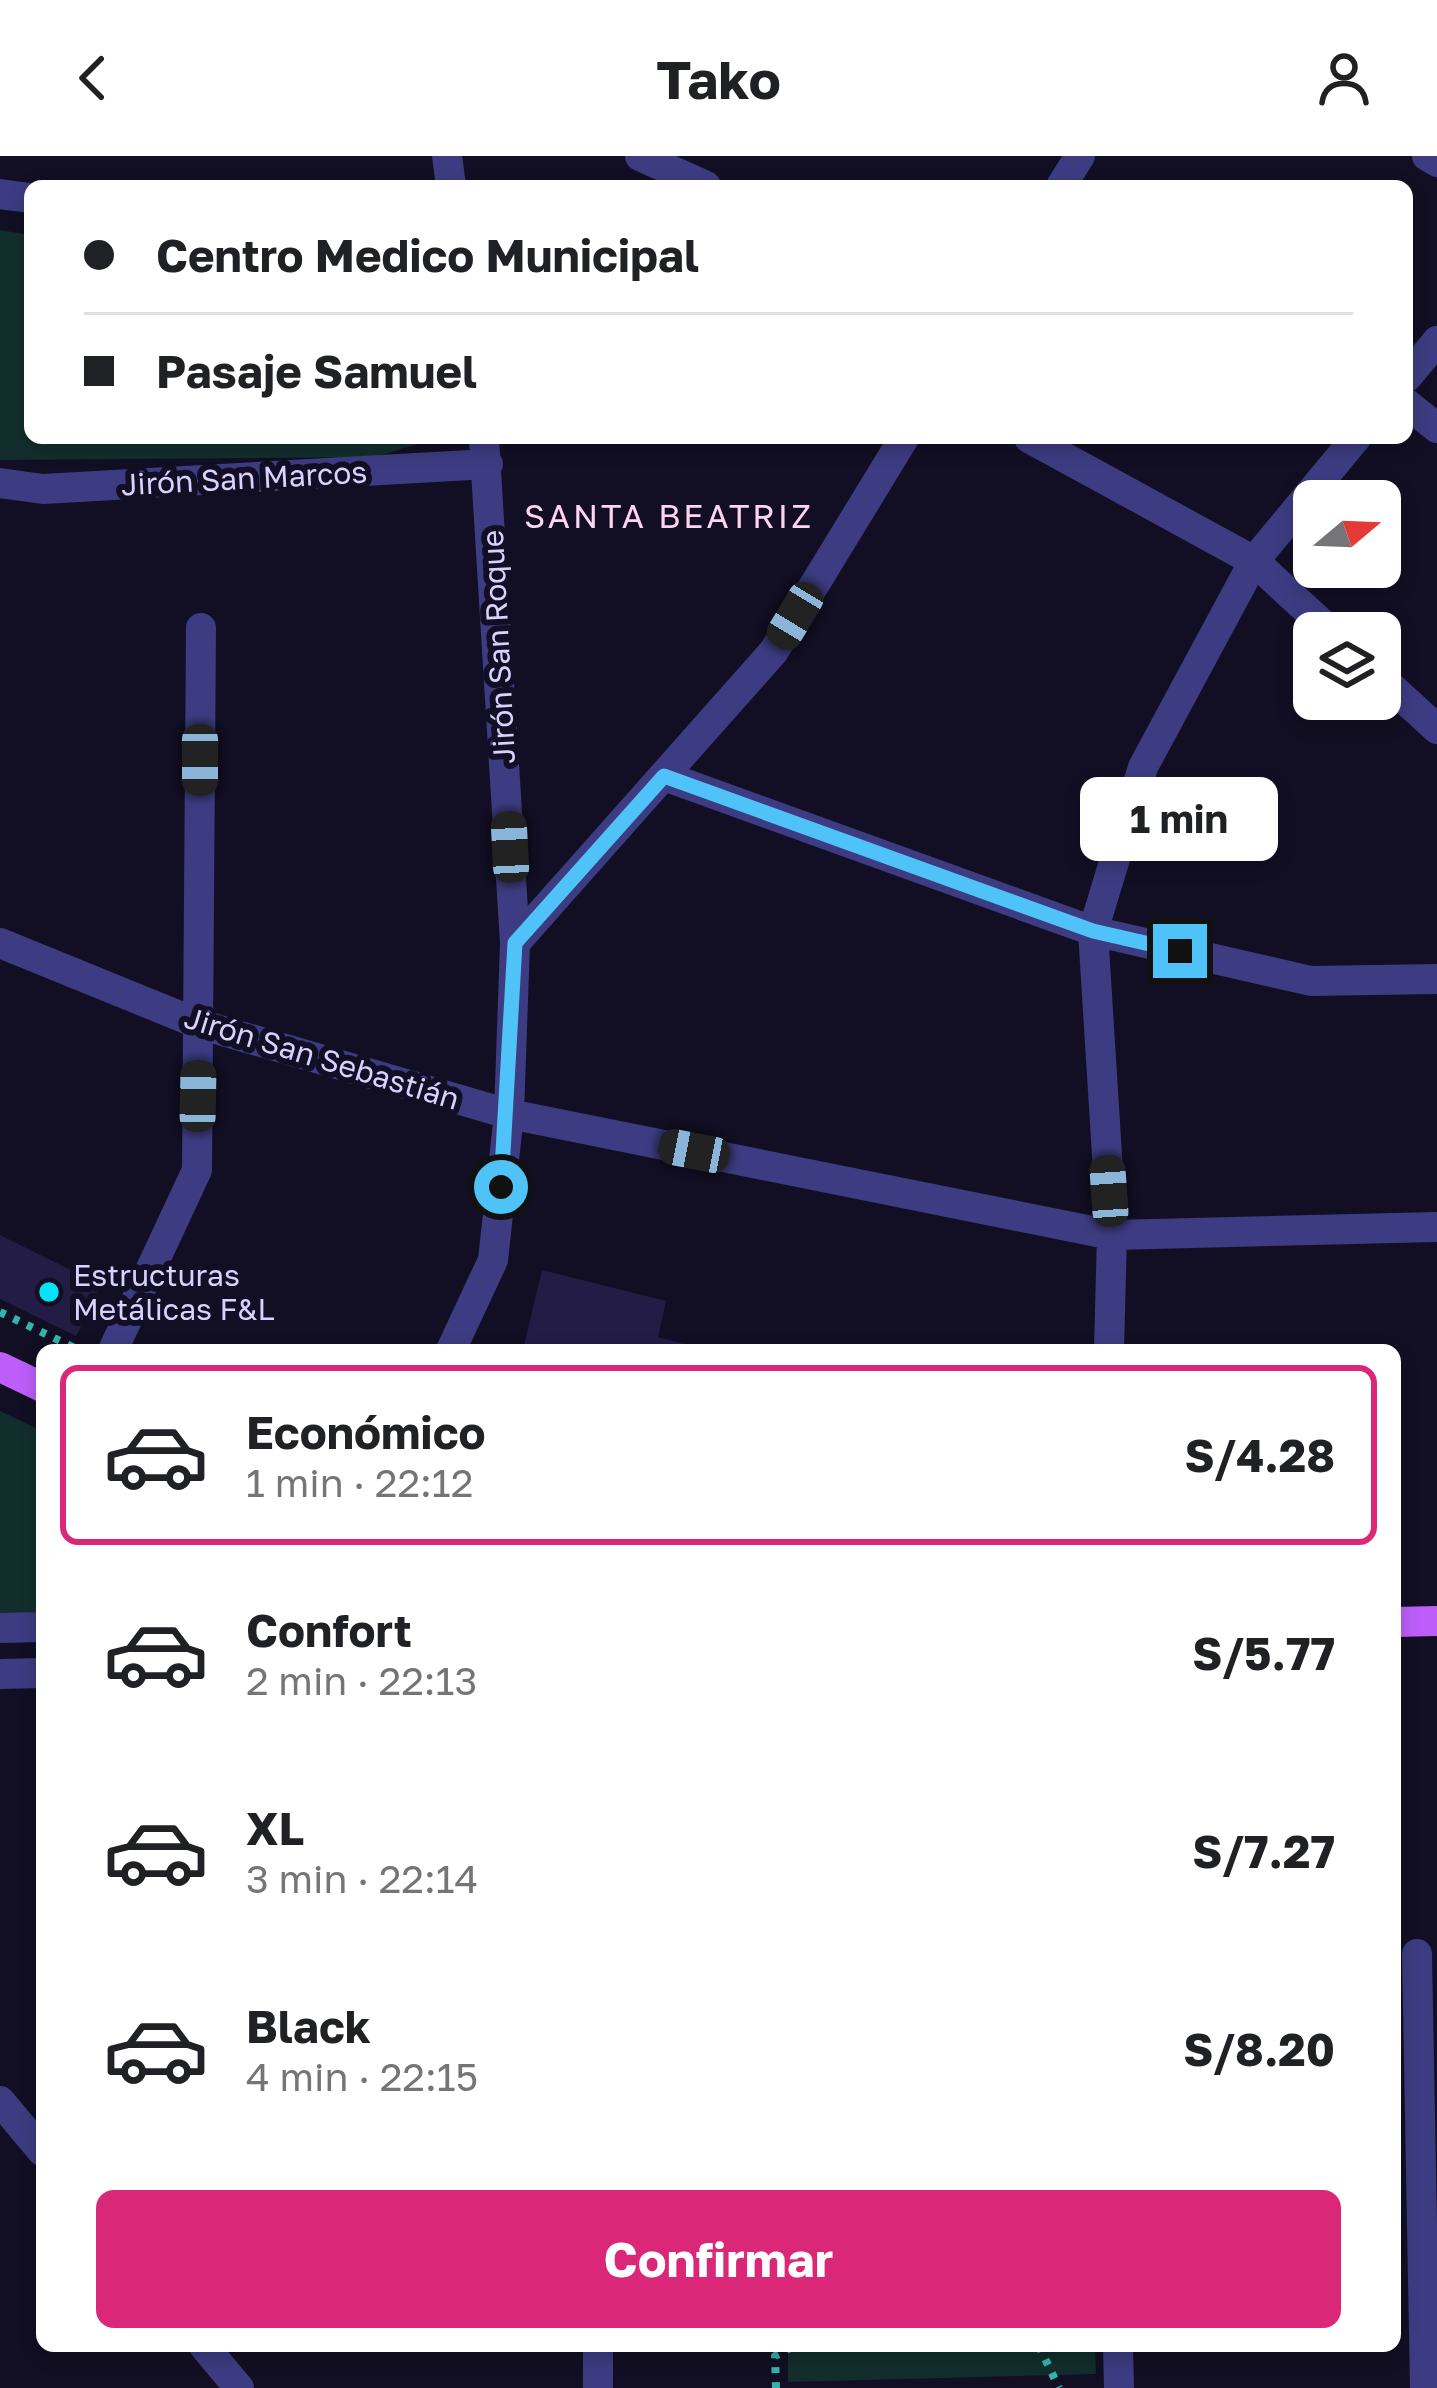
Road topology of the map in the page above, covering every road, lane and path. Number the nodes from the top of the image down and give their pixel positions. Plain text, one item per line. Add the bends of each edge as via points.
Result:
1 (640, 156) edge
2 (1427, 156) edge
3 (1437, 162) edge
4 (693, 180) edge
5 (1437, 341) edge
6 (1413, 370) edge
7 (1413, 409) edge
8 (1437, 428) edge
9 (900, 444) edge
10 (1040, 444) edge
11 (1351, 444) edge
12 (486, 451) edge
13 (0, 483) edge
14 (1254, 562) junction
15 (1309, 612) edge
16 (201, 628) dead end
17 (1401, 696) edge
18 (1437, 729) edge
19 (664, 776) junction
20 (1093, 931) junction
21 (0, 943) edge
22 (515, 943) junction
23 (1437, 980) edge
24 (199, 1024) junction
25 (508, 1114) junction
26 (1437, 1227) edge
27 (1112, 1235) junction
28 (0, 1312) edge
29 (67, 1344) edge
30 (116, 1344) edge
31 (454, 1344) edge
32 (1109, 1344) edge
33 (0, 1367) edge
34 (36, 1384) edge
35 (1437, 1621) edge
36 (1401, 1622) edge
37 (36, 1627) edge
38 (0, 1628) edge
39 (36, 1673) edge
40 (0, 1674) edge
41 (1416, 1954) edge
42 (0, 2101) edge
43 (36, 2144) edge
44 (209, 2352) edge
45 (598, 2352) edge
46 (783, 2352) edge
47 (1042, 2352) edge
48 (1118, 2352) edge
49 (239, 2388) edge
50 (598, 2388) edge
51 (776, 2388) edge
52 (1059, 2388) edge
53 (1118, 2388) edge
54 (1425, 2388) edge

1 - 4 street
2 - 3 street
5 - 6 street
7 - 8 street
9 - 19 street via 774,651
10 - 14 street
11 - 14 street
12 - 13 street, Jirón San Marcos via 43,489
12 - 22 street, Jirón San Roque
14 - 15 street
14 - 20 street via 1143,766
16 - 24 street
17 - 18 street
19 - 20 street
19 - 22 street
20 - 23 street via 1311,981
20 - 27 street
21 - 24 street, Jirón San Sebastián
22 - 25 street, Jirón San Roque
24 - 25 street, Jirón San Sebastián
24 - 30 street via 196,1170
25 - 27 street, Jirón San Sebastián
25 - 31 street, Jirón San Roque via 493,1260
26 - 27 street, Jirón San Sebastián
27 - 32 street
28 - 29 path
33 - 34 main road
35 - 36 main road
37 - 38 street
39 - 40 street
41 - 54 street
42 - 43 street
44 - 49 street
45 - 50 street
46 - 51 path via 775,2356
47 - 52 path
48 - 53 street

